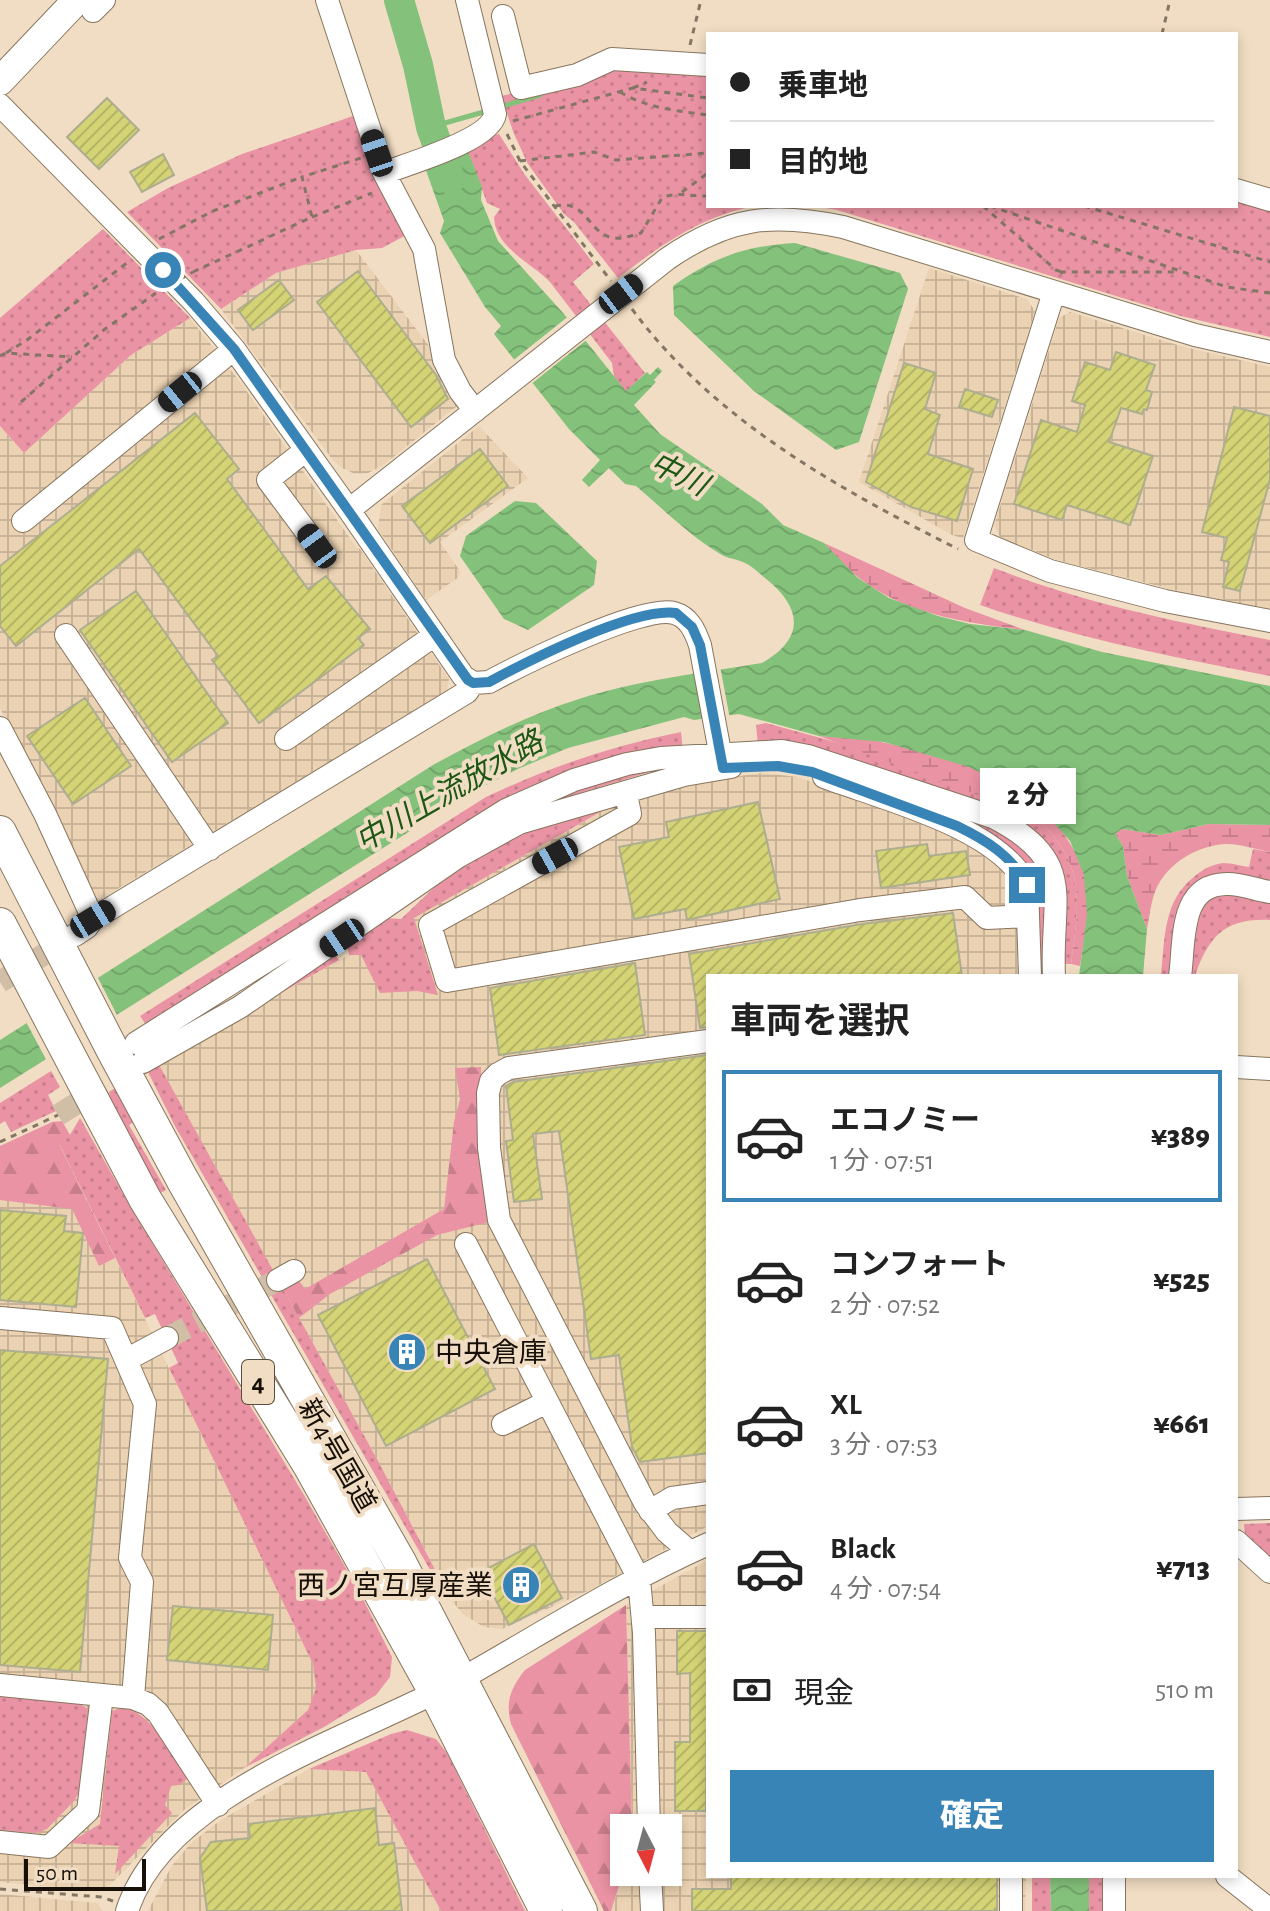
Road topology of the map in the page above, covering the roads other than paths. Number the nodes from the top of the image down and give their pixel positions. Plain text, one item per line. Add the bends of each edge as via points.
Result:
1 (327, 0) edge
2 (467, 0) edge
3 (91, 4) edge
4 (505, 8) edge
5 (697, 64) edge
6 (485, 73) junction
7 (0, 81) edge
8 (0, 105) edge
9 (380, 163) junction
10 (1238, 191) edge
11 (1270, 200) edge
12 (1058, 282) junction
13 (234, 349) junction
14 (1270, 352) edge
15 (482, 404) junction
16 (306, 450) junction
17 (349, 510) junction
18 (23, 521) dead end
19 (317, 546) dead end
20 (1270, 621) edge
21 (66, 635) dead end
22 (435, 635) junction
23 (473, 683) junction
24 (0, 728) edge
25 (286, 739) dead end
26 (721, 758) junction
27 (626, 794) junction
28 (0, 832) edge
29 (210, 849) junction
30 (1270, 892) edge
31 (1028, 916) junction
32 (93, 919) junction
33 (0, 924) edge
34 (72, 950) junction
35 (1030, 974) edge
36 (1054, 974) edge
37 (1180, 974) edge
38 (209, 997) junction
39 (706, 1041) edge
40 (165, 1049) junction
41 (130, 1052) junction
42 (1238, 1067) edge
43 (1270, 1069) edge
44 (466, 1244) dead end
45 (0, 1318) edge
46 (167, 1338) tunnel mouth
47 (126, 1360) junction
48 (547, 1402) junction
49 (503, 1424) dead end
50 (706, 1493) edge
51 (1270, 1508) edge
52 (1238, 1509) edge
53 (650, 1511) junction
54 (1238, 1543) edge
55 (699, 1548) edge
56 (1270, 1572) edge
57 (639, 1579) junction
58 (643, 1617) junction
59 (706, 1617) edge
60 (0, 1685) edge
61 (449, 1686) junction
62 (102, 1695) junction
63 (133, 1698) junction
64 (218, 1805) junction
65 (649, 1814) edge
66 (0, 1842) edge
67 (1011, 1878) edge
68 (1114, 1878) edge
69 (1230, 1878) edge
70 (651, 1886) edge
71 (128, 1908) edge
72 (1270, 1910) edge
73 (546, 1911) edge
74 (581, 1911) edge
75 (652, 1911) edge
76 (1011, 1911) edge
77 (1114, 1911) edge

1 - 9 street
2 - 6 street
3 - 7 main road
4 - 5 street via 521,88 577,75 612,59
4 - 6 street
6 - 9 street via 495,114 488,129 421,158
8 - 13 street
9 - 15 street via 424,249 444,360 460,391
10 - 11 street
12 - 14 street via 1195,335
12 - 15 street via 811,220 773,218 728,225 692,242
12 - 20 street via 976,540 1050,571
13 - 16 street
13 - 18 street
15 - 17 street
16 - 17 street
16 - 19 street via 268,480
17 - 22 street
21 - 29 street
22 - 23 street
22 - 25 street
23 - 26 street via 489,682 577,640 653,613 676,613 692,627 700,645
23 - 29 street via 467,692
24 - 32 street
26 - 27 street
26 - 31 street via 812,772 980,837 1020,872 1027,885
26 - 36 street via 763,751 808,756 1014,828 1036,848 1056,884
26 - 38 street via 627,764 506,810
27 - 31 street via 630,814 430,925 447,981 965,897 987,918
27 - 40 street via 519,823 493,836 240,1007
28 - 34 highway, 新4号国道 / 4
29 - 32 street
30 - 37 street via 1226,884 1198,896 1186,920
31 - 35 street
32 - 34 street
33 - 61 highway, 新4号国道 / 4 via 145,1199
34 - 41 highway, 新4号国道 / 4
38 - 40 street
38 - 41 street
39 - 53 street via 509,1068 491,1081 488,1093 499,1220
40 - 41 street
41 - 61 highway, 新4号国道 / 4 via 330,1443 401,1564
42 - 43 street
44 - 48 street
45 - 47 street via 112,1328
46 - 47 street
47 - 63 street via 145,1404 130,1558 142,1582
48 - 49 street
48 - 57 street
50 - 53 street via 672,1498
51 - 52 street
53 - 55 street via 667,1532
54 - 56 street
55 - 57 street
57 - 58 street
57 - 61 street
58 - 59 street
58 - 65 street
60 - 62 street
61 - 64 street via 329,1742
61 - 73 highway, 新4号国道 / 4
61 - 74 highway, 新4号国道 / 4
62 - 63 street
62 - 66 street via 88,1811 49,1847
63 - 64 street via 158,1713
64 - 71 street via 193,1822 148,1868
67 - 76 street
68 - 77 street
69 - 72 street
70 - 75 street

